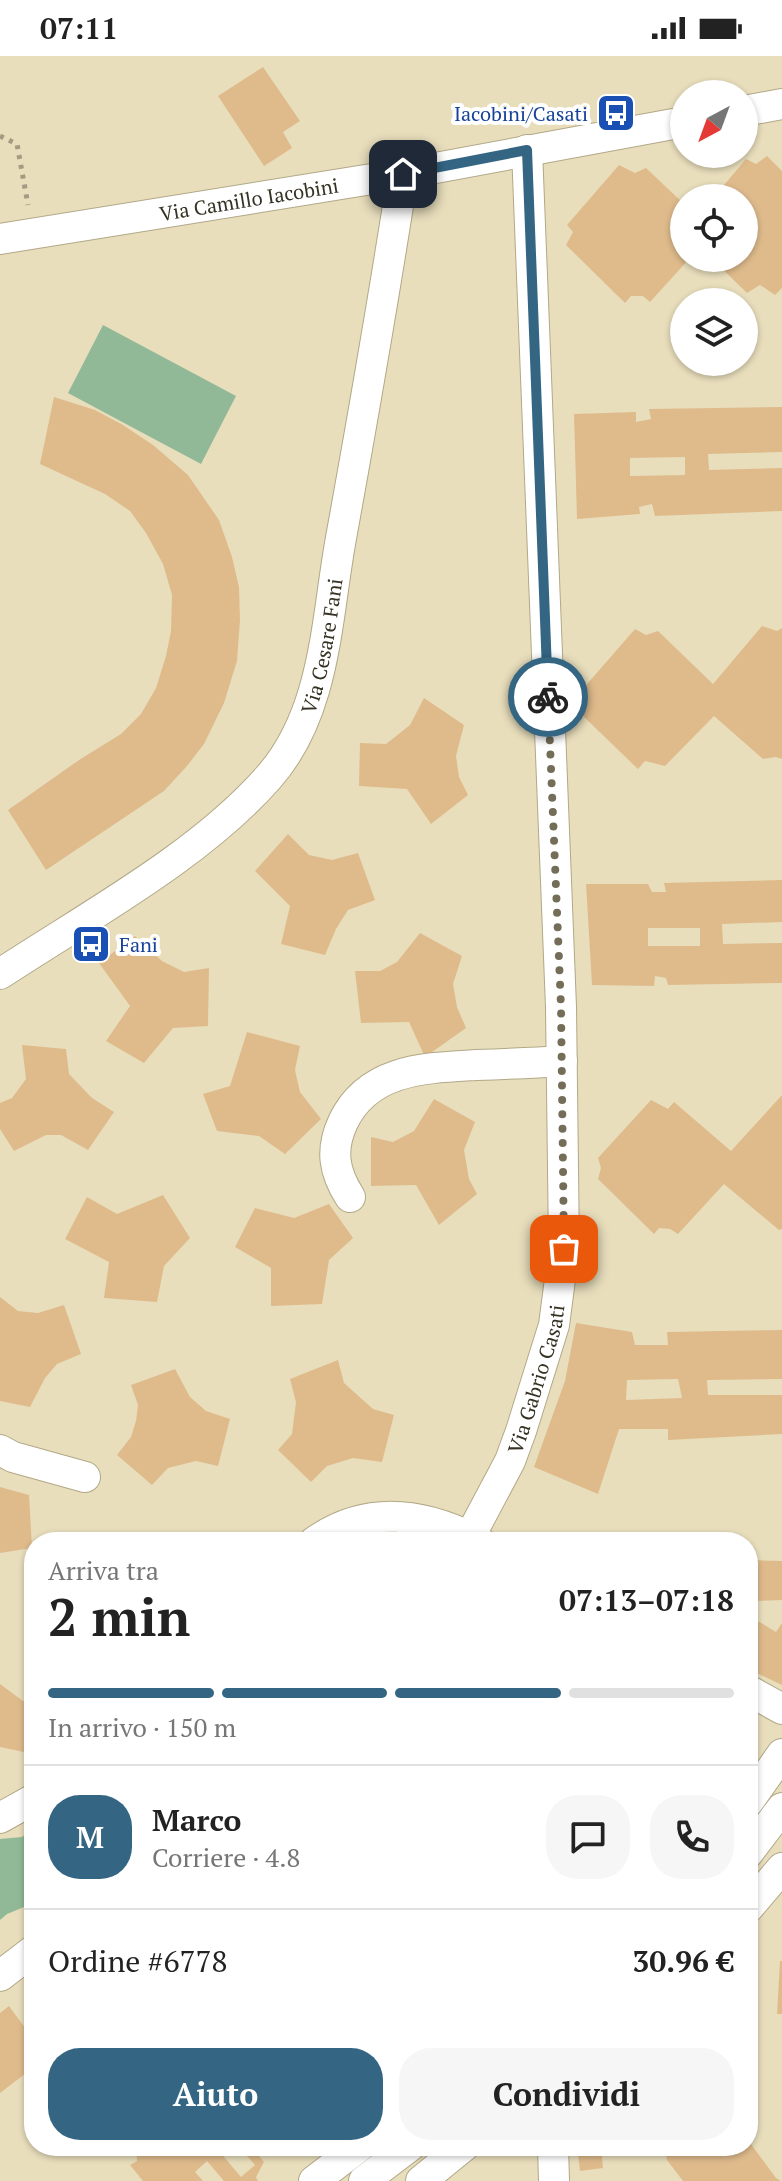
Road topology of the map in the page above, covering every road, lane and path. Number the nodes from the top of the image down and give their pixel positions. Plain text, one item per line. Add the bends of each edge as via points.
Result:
1 (782, 104) edge
2 (758, 108) edge
3 (670, 124) edge
4 (0, 136) edge
5 (527, 150) junction
6 (403, 174) junction
7 (35, 233) junction
8 (0, 239) edge
9 (0, 974) edge
10 (562, 1061) junction
11 (350, 1197) dead end
12 (0, 1450) edge
13 (85, 1477) dead end
14 (330, 1532) edge
15 (454, 1532) edge
16 (476, 1532) edge
17 (758, 1696) edge
18 (782, 1709) edge
19 (782, 1754) edge
20 (758, 1788) edge
21 (24, 1805) edge
22 (782, 1808) edge
23 (0, 1818) edge
24 (758, 1840) edge
25 (782, 1868) edge
26 (758, 1896) edge
27 (24, 1958) edge
28 (0, 1976) edge
29 (347, 2156) edge
30 (398, 2156) edge
31 (418, 2156) edge
32 (454, 2156) edge
33 (553, 2156) edge
34 (434, 2177) edge
35 (314, 2181) edge
36 (364, 2181) edge
37 (554, 2181) edge

1 - 2 street
3 - 5 street, Via Camillo Iacobini
4 - 7 path via 17,144
5 - 6 street, Via Camillo Iacobini
5 - 10 street, Via Gabrio Casati
6 - 7 street, Via Camillo Iacobini
6 - 9 street, Via Cesare Fani via 321,661 297,736 269,777 211,831
7 - 8 street, Via Camillo Iacobini
10 - 11 street via 415,1069 373,1086 351,1108 337,1135 336,1171
10 - 16 street, Via Gabrio Casati via 565,1239 554,1325 515,1448
12 - 13 street
14 - 15 street via 394,1515 428,1520
17 - 18 street
19 - 20 street
21 - 23 street
22 - 24 street
25 - 26 street
27 - 28 street
29 - 35 street
30 - 36 street
31 - 34 street
32 - 34 street
33 - 37 street

